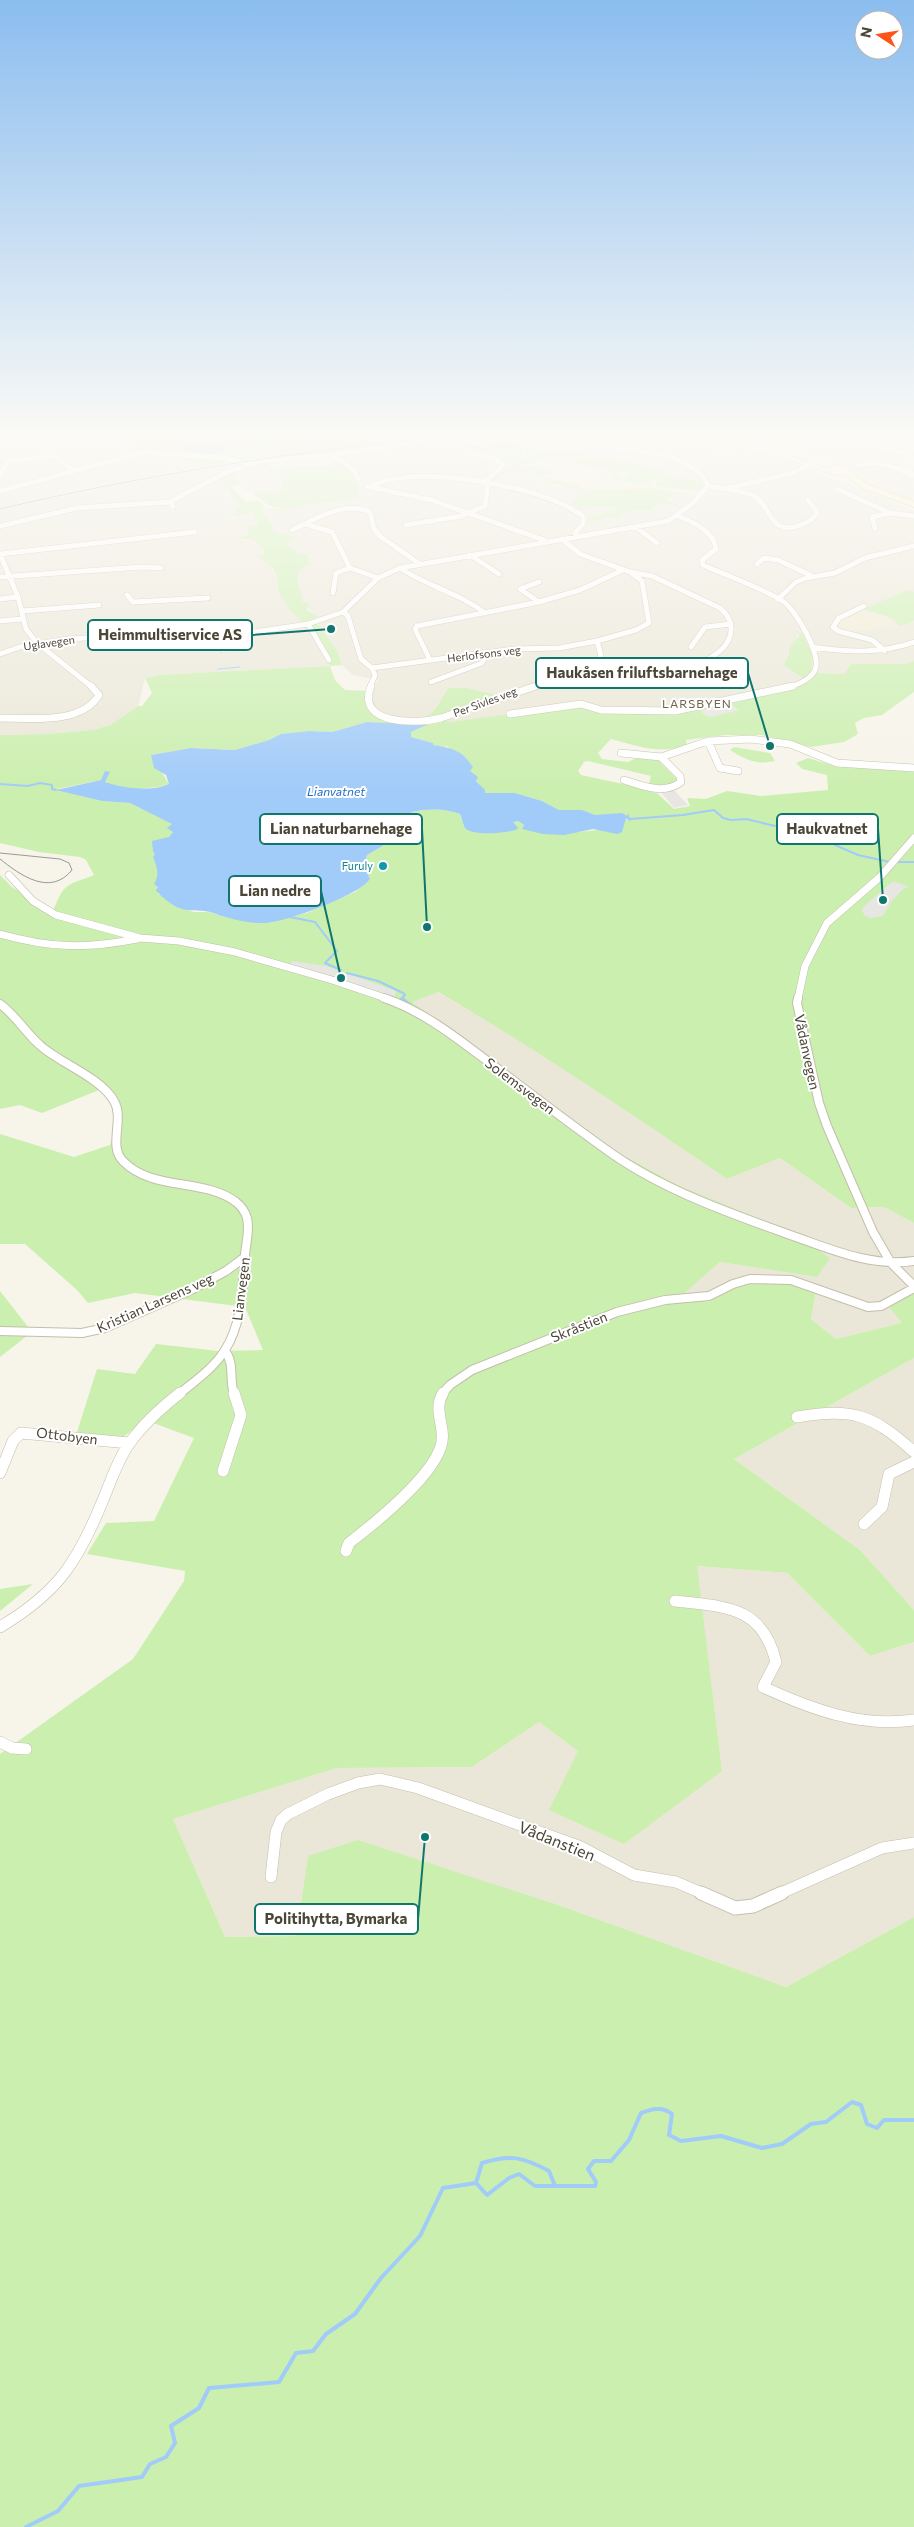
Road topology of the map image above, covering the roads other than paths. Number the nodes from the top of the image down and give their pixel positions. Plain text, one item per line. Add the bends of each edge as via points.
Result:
1 (2, 558) edge
2 (345, 558) edge
3 (410, 558) edge
4 (454, 558) edge
5 (474, 558) edge
6 (591, 558) edge
7 (704, 558) edge
8 (865, 558) edge
9 (420, 564) junction
10 (757, 564) dead end
11 (161, 568) dead end
12 (350, 568) junction
13 (400, 568) junction
14 (623, 570) junction
15 (630, 572) junction
16 (499, 574) dead end
17 (9, 576) junction
18 (812, 576) junction
19 (0, 577) edge
20 (378, 578) junction
21 (539, 582) dead end
22 (333, 593) dead end
23 (127, 595) dead end
24 (18, 597) junction
25 (208, 598) dead end
26 (0, 599) edge
27 (778, 599) junction
28 (539, 602) junction
29 (99, 605) dead end
30 (864, 606) dead end
31 (22, 611) junction
32 (343, 612) junction
33 (485, 613) junction
34 (22, 619) junction
35 (0, 621) edge
36 (308, 624) junction
37 (731, 624) junction
38 (415, 627) joint
39 (218, 634) junction
40 (597, 641) junction
41 (914, 642) edge
42 (37, 643) junction
43 (691, 647) dead end
44 (812, 647) junction
45 (223, 650) dead end
46 (885, 650) junction
47 (482, 653) junction
48 (0, 654) edge
49 (329, 660) dead end
50 (430, 660) junction
51 (372, 668) junction
52 (590, 669) dead end
53 (431, 682) dead end
54 (541, 684) dead end
55 (625, 685) dead end
56 (510, 714) dead end
57 (0, 718) edge
58 (708, 741) junction
59 (621, 753) dead end
60 (661, 757) junction
61 (914, 768) edge
62 (738, 771) dead end
63 (624, 780) dead end
64 (914, 838) edge
65 (9, 875) dead end
66 (0, 934) edge
67 (140, 938) junction
68 (0, 1004) edge
69 (245, 1257) junction
70 (914, 1261) edge
71 (891, 1263) junction
72 (914, 1287) edge
73 (0, 1331) edge
74 (225, 1351) junction
75 (797, 1417) dead end
76 (129, 1443) junction
77 (914, 1452) edge
78 (914, 1462) edge
79 (223, 1471) dead end
80 (0, 1473) edge
81 (864, 1524) dead end
82 (346, 1551) dead end
83 (675, 1601) dead end
84 (0, 1627) edge
85 (914, 1720) edge
86 (0, 1742) edge
87 (26, 1748) dead end
88 (914, 1844) edge
89 (271, 1876) dead end

1 - 17 street
2 - 12 street
3 - 9 street
4 - 9 street, Uglavegen
5 - 16 street
6 - 14 street
7 - 27 street via 703,565
8 - 18 street via 835,573
9 - 13 street, Uglavegen
10 - 18 street via 764,558 775,558
11 - 17 street
12 - 20 street
12 - 22 street via 336,573
13 - 20 street, Uglavegen
13 - 33 street via 429,586 460,595
14 - 15 street
14 - 28 street via 580,590
15 - 37 street via 648,573 680,592 719,607
15 - 40 street via 642,581 649,623
17 - 19 street
17 - 24 street
18 - 27 street via 796,582
20 - 32 street, Uglavegen
21 - 28 street via 520,589
23 - 25 street via 133,602
24 - 26 street
24 - 31 street
27 - 44 street via 792,610
28 - 33 street
29 - 31 street
30 - 46 street via 839,618 833,627 872,640
31 - 34 street
32 - 36 street, Uglavegen
32 - 51 street via 348,616 361,659
33 - 38 street
34 - 35 street
34 - 42 street
36 - 39 street, Uglavegen via 255,633
36 - 49 street
37 - 43 street via 706,626
37 - 55 street via 730,642 703,662 682,671
38 - 50 street
39 - 42 street, Uglavegen via 172,633
39 - 45 street
40 - 47 street, Herlofsons veg via 559,648
40 - 52 street via 601,656
41 - 46 street
42 - 48 street, Uglavegen
42 - 57 street via 90,683 97,690 98,700 86,709 64,715
44 - 46 street via 860,653
44 - 56 street via 817,662 814,672 799,683 774,692 675,711 601,710 581,704
47 - 50 street, Herlofsons veg
47 - 53 street via 485,657 482,663
50 - 51 street, Herlofsons veg
51 - 54 street, Per Sivles veg via 375,679 367,695 371,708 392,720 429,721
58 - 60 street
58 - 61 street via 751,739 781,742 837,763
58 - 62 street via 720,768
59 - 60 street
60 - 63 street via 680,776 681,782 675,787 660,789
64 - 71 street, Vådanvegen via 894,862 827,923 805,966 797,1003 822,1111 873,1232
65 - 67 street, Solemsvegen via 48,912
66 - 67 street, Solemsvegen via 67,948 94,947
67 - 71 street, Solemsvegen via 179,941 235,952 399,1003 432,1021 640,1171 773,1229 859,1258
68 - 69 street, Lianvegen via 11,1011 42,1048 112,1097 120,1120 117,1152 124,1163 150,1176 221,1194 242,1207 248,1223
69 - 73 street, Kristian Larsens veg via 191,1290 97,1331
69 - 74 street, Lianvegen via 239,1316
70 - 71 street
71 - 72 street, Vådanvegen
72 - 82 street, Skråstien via 881,1306 868,1307 791,1280 750,1279 709,1296 665,1300 617,1312 472,1370 452,1381 439,1400 438,1416 443,1440 434,1460 410,1489 349,1543
74 - 76 street, Lianvegen via 150,1417
74 - 79 street via 232,1359 231,1385 241,1415
75 - 77 street via 832,1411 852,1413 884,1428
76 - 80 street, Ottobyen via 21,1433 13,1441
76 - 84 street, Lianvegen via 72,1566 37,1603
78 - 81 street via 889,1474 882,1506
83 - 85 street via 738,1611 761,1625 771,1640 776,1662 763,1687 841,1716 883,1722
86 - 87 street via 12,1748
88 - 89 street, Vådanstien via 882,1848 753,1906 735,1908 676,1882 629,1873 581,1848 436,1795 392,1780 371,1779 329,1793 282,1819 276,1831

